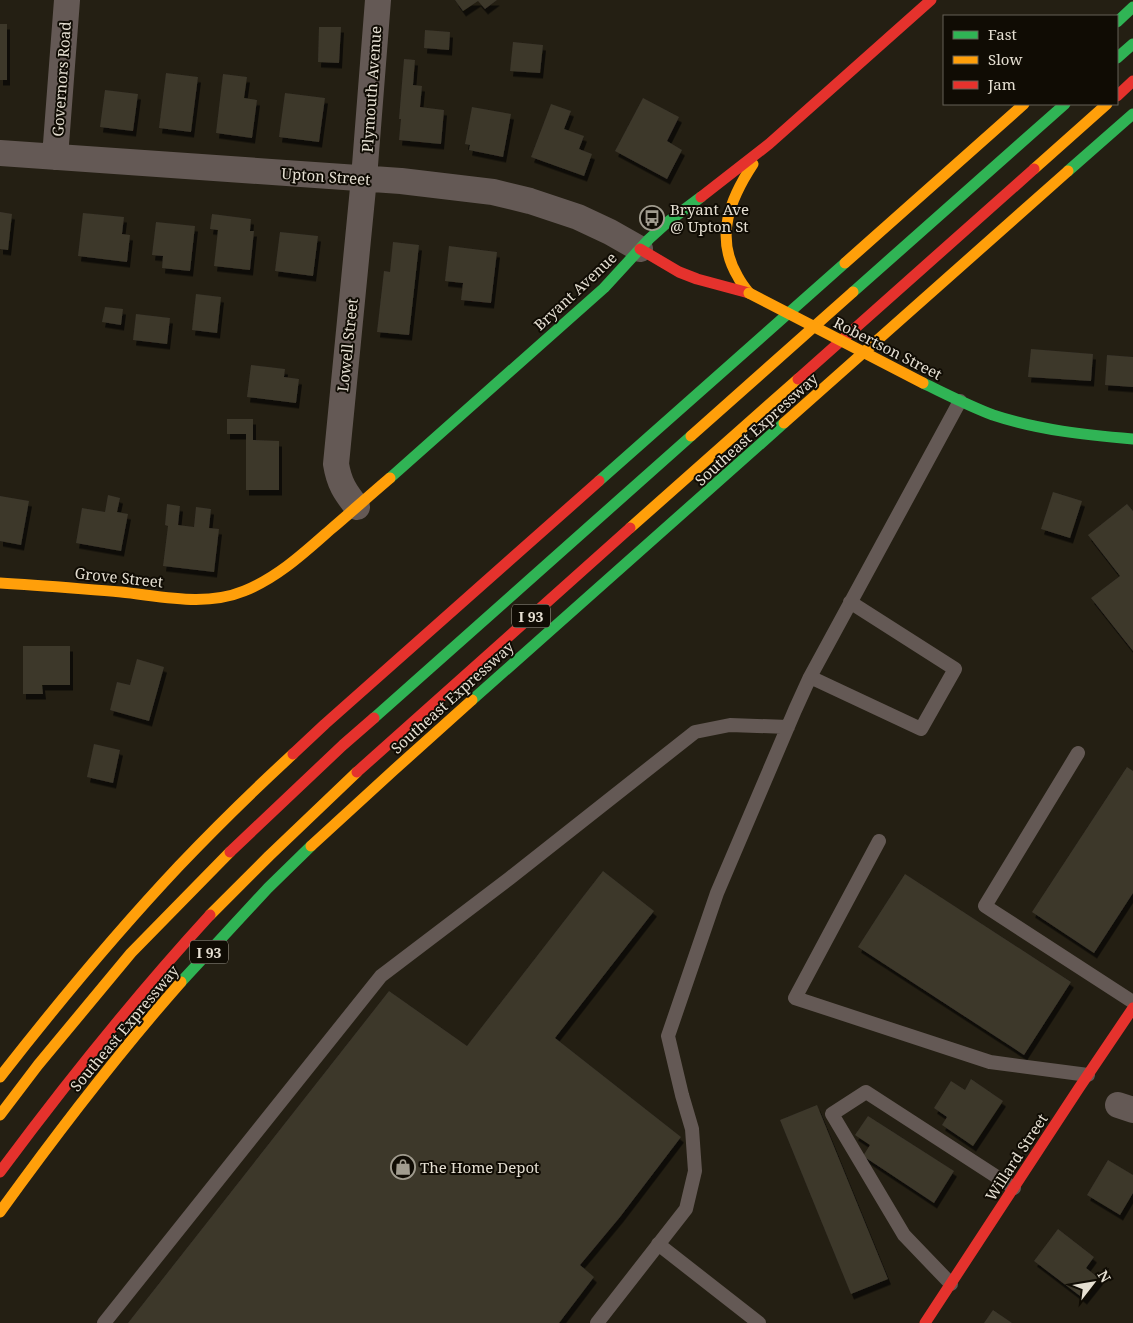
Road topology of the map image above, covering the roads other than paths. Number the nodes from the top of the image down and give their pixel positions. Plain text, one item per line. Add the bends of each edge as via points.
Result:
1 (67, 0) edge
2 (378, 0) edge
3 (931, 0) edge
4 (1133, 7) edge
5 (1118, 21) edge
6 (1133, 44) edge
7 (1118, 57) edge
8 (1133, 81) edge
9 (1118, 95) edge
10 (1023, 105) edge
11 (1064, 105) edge
12 (1107, 105) edge
13 (1133, 114) edge
14 (768, 144) junction
15 (0, 153) edge
16 (55, 157) junction
17 (364, 178) junction
18 (640, 249) junction
19 (749, 293) junction
20 (960, 401) junction
21 (1133, 439) edge
22 (357, 507) junction
23 (0, 582) edge
24 (234, 595) joint
25 (850, 602) junction
26 (810, 677) junction
27 (788, 727) junction
28 (1078, 753) dead end
29 (879, 841) dead end
30 (1133, 1002) edge
31 (1133, 1008) edge
32 (1088, 1075) junction
33 (0, 1077) edge
34 (0, 1115) edge
35 (0, 1172) edge
36 (1014, 1188) junction
37 (0, 1212) edge
38 (658, 1244) junction
39 (950, 1284) junction
40 (104, 1323) edge
41 (597, 1323) edge
42 (759, 1323) edge
43 (925, 1323) edge

1 - 16 street, Governors Road
2 - 17 street, Plymouth Avenue
3 - 14 main road, Bryant Avenue
4 - 5 main road
6 - 7 main road
8 - 9 main road
10 - 33 main road via 294,753 215,829 127,923
11 - 34 main road, I 93 via 298,786 131,952
12 - 35 main road, I 93 via 382,749 278,846 137,998 85,1060
13 - 37 main road, Southeast Expressway / I 93 via 412,753 307,850 233,926 135,1036
14 - 18 main road, Bryant Avenue via 669,221
14 - 19 main road via 741,181 728,215 726,232 730,260 735,274
15 - 16 street, Upton Street
16 - 17 street, Upton Street
17 - 18 street, Upton Street via 493,192 530,200 578,217
17 - 22 street, Lowell Street via 336,464 342,486
18 - 19 main road, Robertson Street via 679,272
18 - 22 main road, Bryant Avenue via 604,288
19 - 20 main road, Robertson Street, bridge
20 - 21 main road, Robertson Street via 1030,425 1085,435
20 - 25 lane
22 - 24 main road, Bryant Avenue via 277,574
23 - 24 main road, Grove Street via 187,599 212,600
25 - 26 lane
25 - 26 lane via 955,669 921,729
26 - 27 lane
27 - 38 lane via 717,893 668,1036 692,1129 695,1171 686,1209
27 - 40 lane via 730,725 695,732 381,976
28 - 30 lane via 985,906
29 - 32 lane via 795,998 990,1062
31 - 32 main road, Willard Street
32 - 36 main road, Willard Street
36 - 39 main road, Willard Street
36 - 39 lane via 866,1092 832,1114 904,1235
38 - 41 lane
38 - 42 lane
39 - 43 main road, Willard Street

